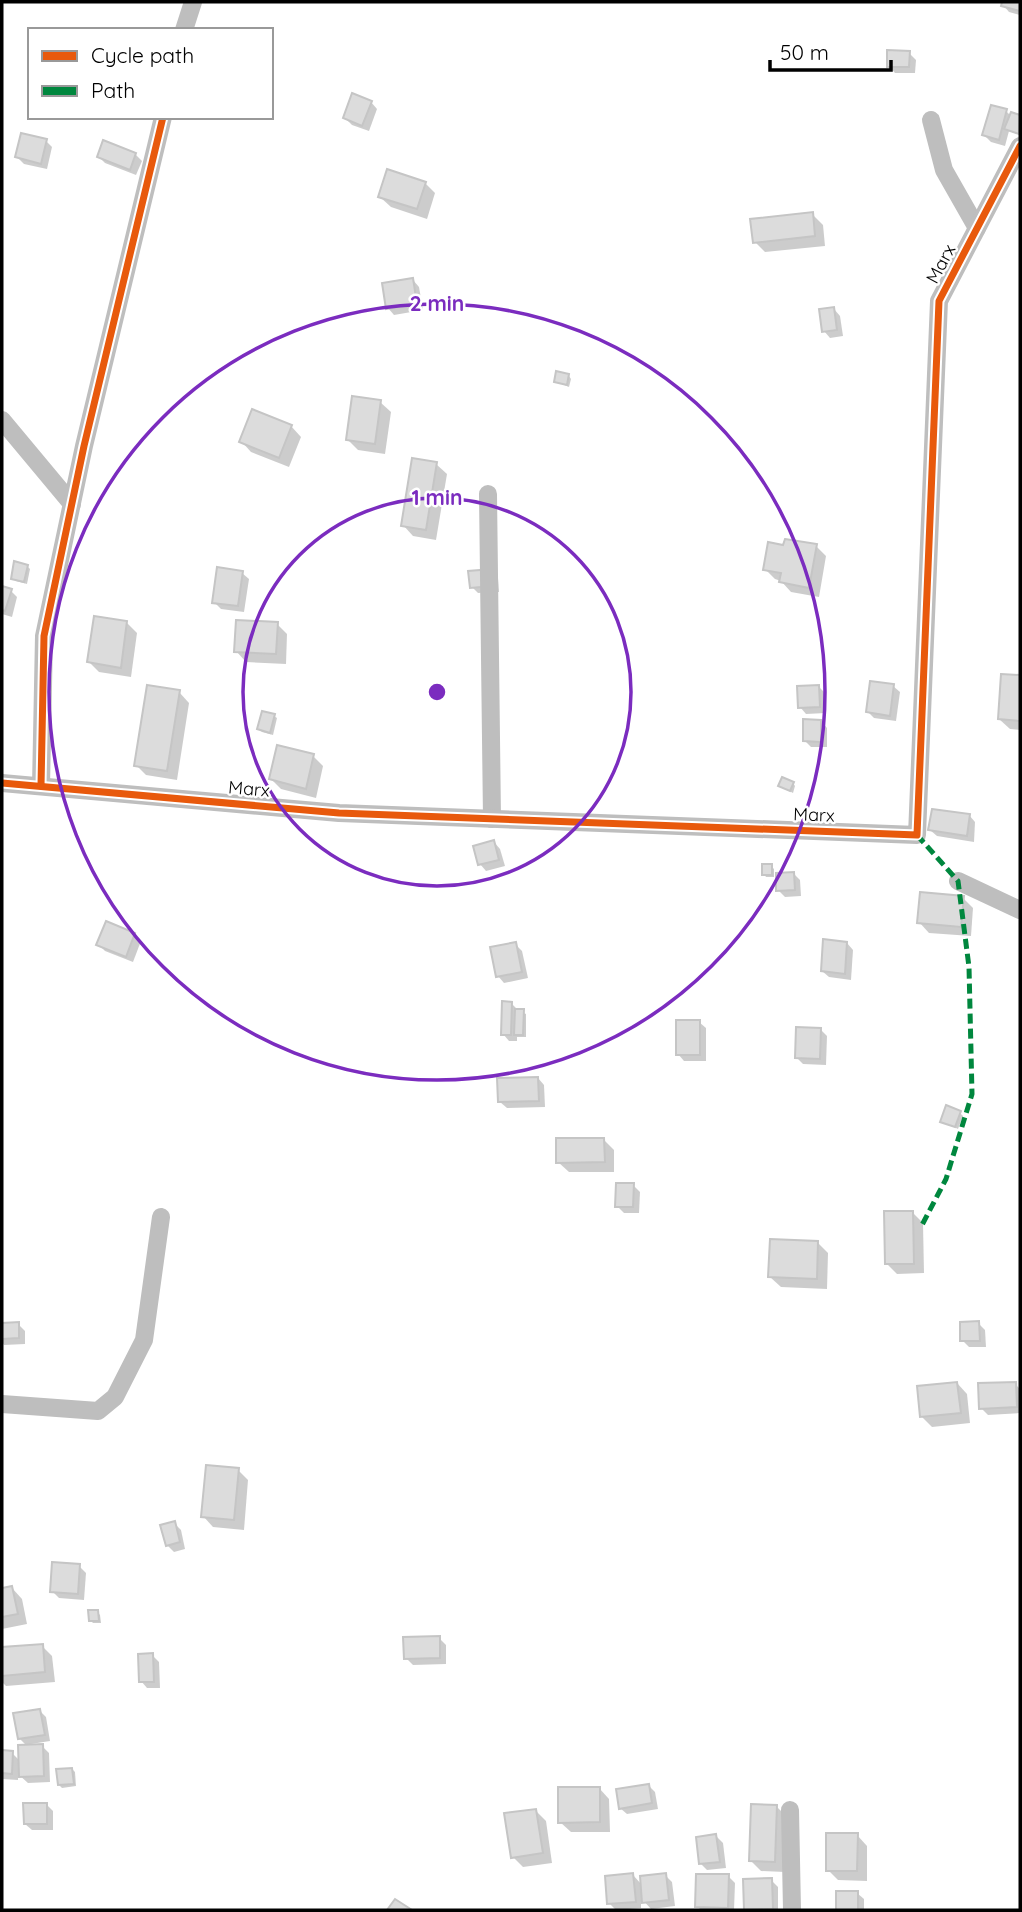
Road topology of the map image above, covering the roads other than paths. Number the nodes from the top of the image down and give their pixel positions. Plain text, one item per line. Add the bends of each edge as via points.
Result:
1 (193, 2) edge
2 (185, 28) edge
3 (163, 119) edge
4 (931, 120) dead end
5 (1020, 146) edge
6 (977, 228) junction
7 (2, 421) edge
8 (488, 494) dead end
9 (72, 505) junction
10 (2, 783) edge
11 (41, 786) junction
12 (492, 819) junction
13 (958, 881) dead end
14 (1020, 910) edge
15 (160, 1217) dead end
16 (2, 1404) edge
17 (790, 1810) dead end
18 (792, 1910) edge

1 - 2 street
3 - 9 street
4 - 6 street via 944,170
5 - 6 street, Marx
6 - 12 street, Marx via 939,301 917,835
7 - 9 street
8 - 12 street
9 - 11 street via 44,636
10 - 11 street, Marx
11 - 12 street, Marx via 339,813
13 - 14 street
15 - 16 street via 144,1340 116,1397 98,1412
17 - 18 street

